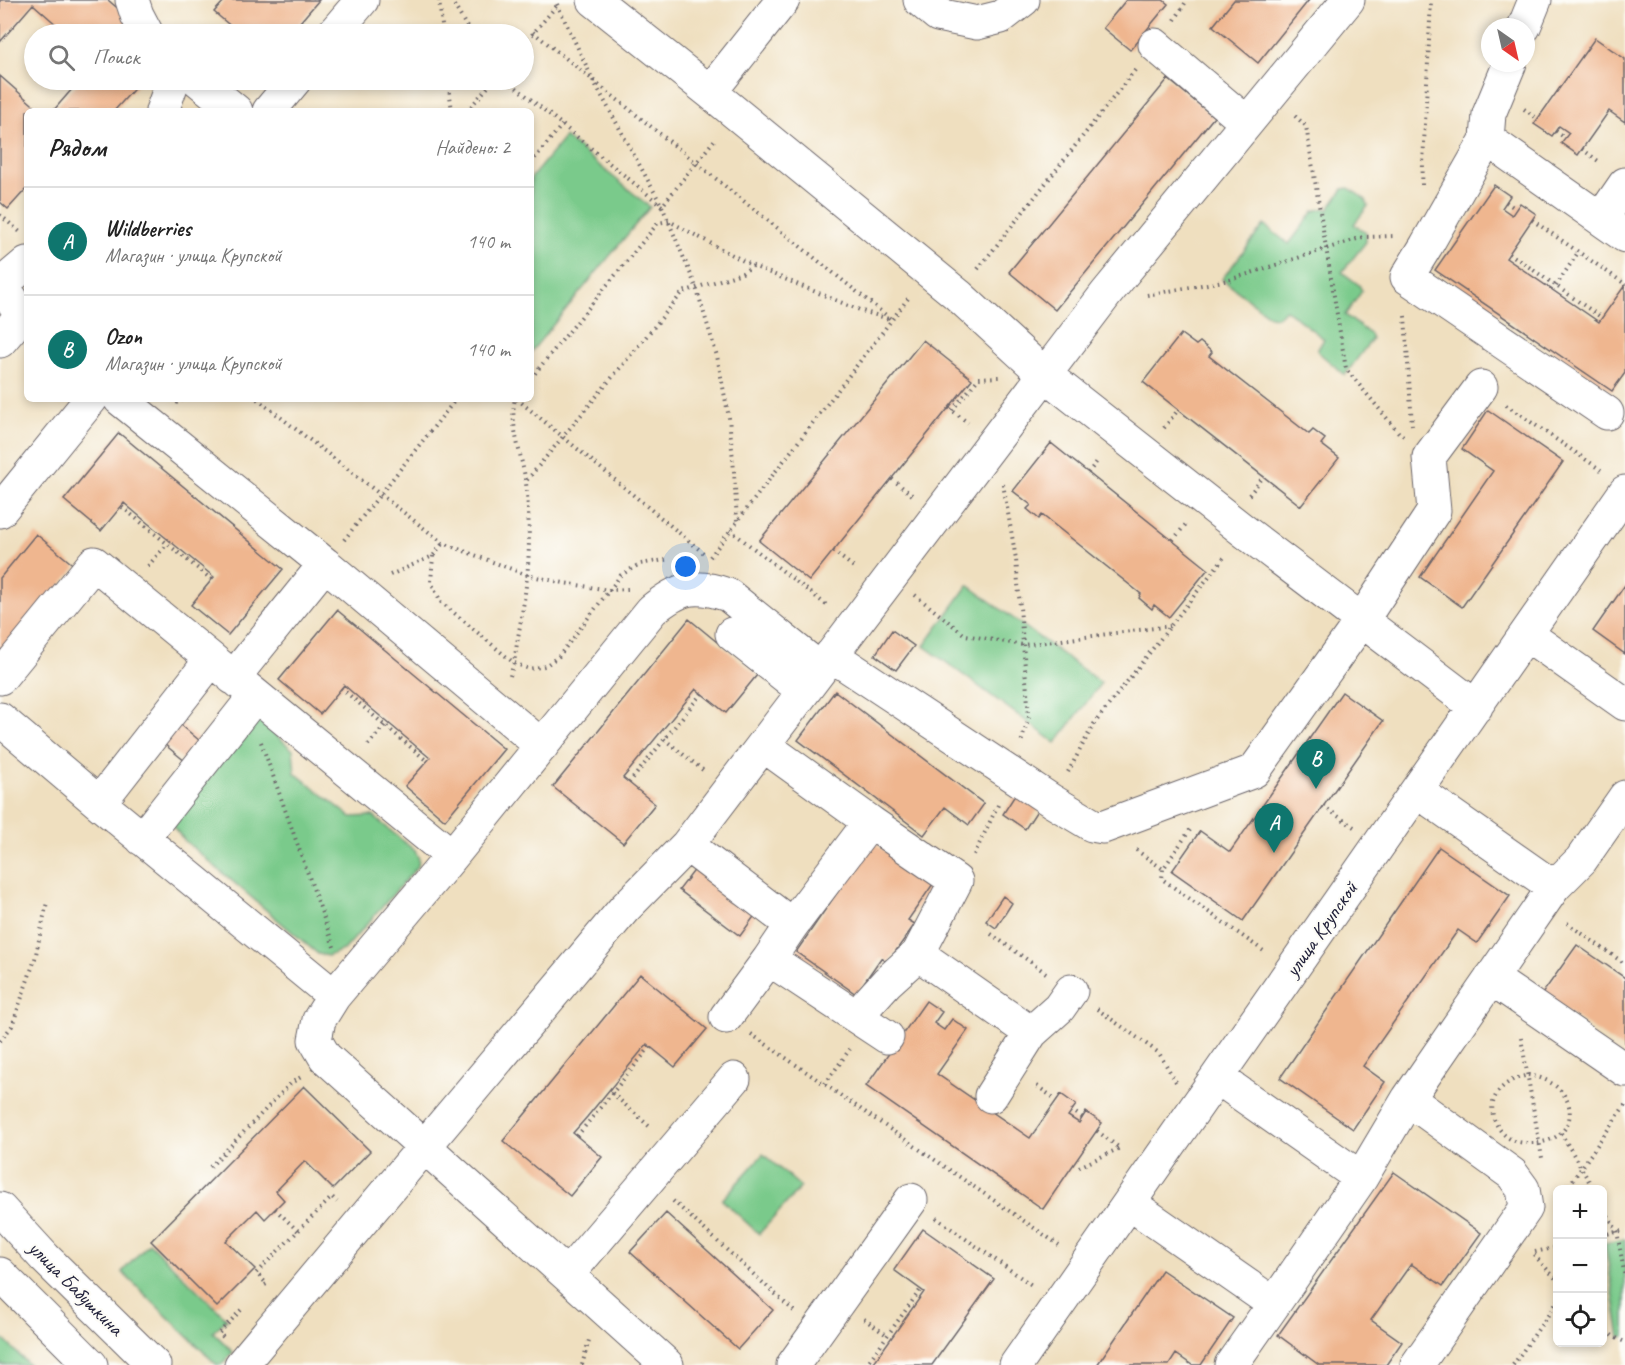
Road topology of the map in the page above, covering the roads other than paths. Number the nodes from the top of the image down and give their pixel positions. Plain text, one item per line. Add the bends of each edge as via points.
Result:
1 (132, 0) edge
2 (363, 0) edge
3 (594, 0) edge
4 (783, 0) edge
5 (920, 0) edge
6 (1023, 0) edge
7 (1348, 0) edge
8 (1535, 0) edge
9 (1528, 18) edge
10 (141, 24) edge
11 (342, 24) edge
12 (1155, 45) road end
13 (1505, 72) edge
14 (287, 90) edge
15 (177, 92) edge
16 (710, 92) junction
17 (227, 108) edge
18 (272, 108) edge
19 (1246, 122) junction
20 (1487, 139) junction
21 (1625, 184) edge
22 (1613, 228) edge
23 (24, 265) edge
24 (1, 283) edge
25 (24, 316) edge
26 (24, 318) edge
27 (0, 341) edge
28 (1044, 374) junction
29 (1481, 387) road end
30 (89, 402) edge
31 (124, 402) edge
32 (1607, 413) dead end
33 (1615, 482) edge
34 (0, 511) edge
35 (325, 564) junction
36 (1362, 620) junction
37 (732, 634) dead end
38 (1526, 634) junction
39 (818, 672) junction
40 (0, 678) edge
41 (236, 685) junction
42 (1625, 704) edge
43 (1476, 707) junction
44 (0, 719) edge
45 (763, 745) junction
46 (542, 746) junction
47 (1417, 790) junction
48 (1625, 797) edge
49 (99, 803) junction
50 (870, 822) junction
51 (142, 839) junction
52 (687, 845) junction
53 (452, 856) junction
54 (1548, 896) junction
55 (792, 925) junction
56 (918, 954) junction
57 (769, 959) junction
58 (1502, 986) junction
59 (1071, 991) dead end
60 (334, 996) junction
61 (726, 1017) road end
62 (1030, 1033) junction
63 (1625, 1070) edge
64 (734, 1078) dead end
65 (1218, 1078) junction
66 (991, 1096) dead end
67 (1408, 1099) junction
68 (424, 1147) junction
69 (1361, 1178) junction
70 (911, 1200) road end
71 (1129, 1203) junction
72 (0, 1209) edge
73 (0, 1274) edge
74 (567, 1275) junction
75 (1274, 1304) junction
76 (91, 1365) edge
77 (154, 1365) edge
78 (242, 1365) edge
79 (667, 1365) edge
80 (793, 1365) edge
81 (1016, 1365) edge
82 (1231, 1365) edge
83 (1417, 1365) edge

1 - 10 street
2 - 11 street
3 - 16 street
4 - 16 street
5 - 6 street via 938,15 977,23 1000,17
7 - 19 street
8 - 9 street
12 - 19 street
13 - 20 street via 1489,114
14 - 18 street
15 - 17 street
16 - 28 street via 958,296
19 - 28 street
20 - 22 street
20 - 32 street via 1407,277
21 - 22 street
23 - 24 street
24 - 25 street
26 - 27 street
28 - 36 street
28 - 39 street
29 - 36 street via 1421,448 1434,511
30 - 34 street
31 - 35 street
33 - 38 street, улица Крупской
35 - 41 street
35 - 46 street
36 - 39 street via 1254,771 1103,827 1092,825 1008,771
36 - 43 street
37 - 39 street
38 - 42 street
38 - 43 street, улица Крупской
39 - 45 street
39 - 46 street via 728,595 679,581
40 - 41 street via 94,563
41 - 49 street
41 - 51 street
41 - 53 street via 347,769
43 - 47 street, улица Крупской
44 - 49 street
45 - 50 street
45 - 52 street
46 - 53 street
47 - 54 street
47 - 65 street, улица Крупской
48 - 54 street via 1581,860
49 - 51 street
50 - 55 street
50 - 56 street via 956,881
51 - 60 street
52 - 55 street
52 - 68 street via 624,909
53 - 60 street
54 - 58 street
55 - 57 street
56 - 57 street via 868,1003 870,1026
56 - 62 street
57 - 61 street
58 - 63 street
58 - 67 street
59 - 62 street via 1059,1008
60 - 68 street via 319,1020 315,1040 325,1057
62 - 66 street
64 - 74 street
65 - 69 street
65 - 71 street, улица Крупской
67 - 69 street
67 - 83 street via 1512,1174 1523,1189 1526,1208
68 - 74 street
68 - 78 street
69 - 75 street
70 - 80 street
71 - 75 street
71 - 81 street, улица Крупской
72 - 77 street, улица Бабушкина
73 - 76 street, улица Бабушкина
74 - 79 street
75 - 82 street

